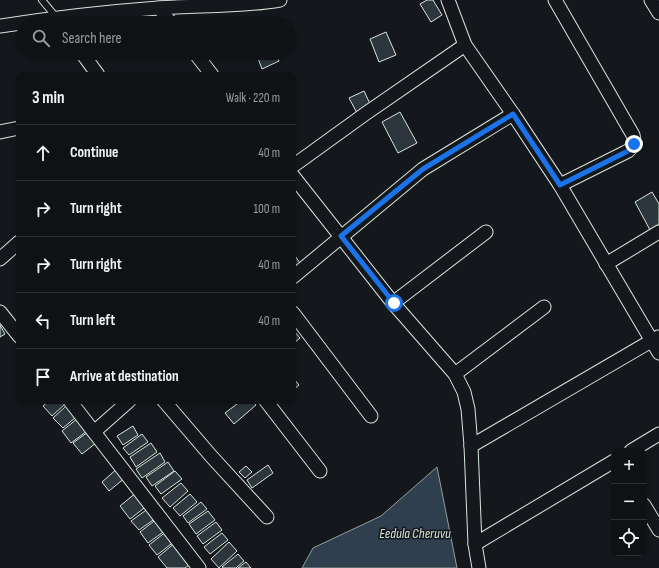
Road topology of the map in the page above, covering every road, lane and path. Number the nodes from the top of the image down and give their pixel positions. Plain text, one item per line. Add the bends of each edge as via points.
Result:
1 (42, 0) edge
2 (280, 0) edge
3 (448, 0) edge
4 (555, 0) edge
5 (652, 0) edge
6 (255, 2) edge
7 (159, 8) junction
8 (659, 13) edge
9 (55, 16) edge
10 (92, 16) edge
11 (165, 16) edge
12 (16, 24) edge
13 (0, 26) edge
14 (465, 45) junction
15 (87, 60) edge
16 (200, 60) edge
17 (96, 72) edge
18 (210, 72) edge
19 (513, 114) junction
20 (16, 129) edge
21 (0, 132) edge
22 (296, 164) edge
23 (296, 180) edge
24 (560, 185) junction
25 (486, 232) dead end
26 (659, 232) edge
27 (341, 236) junction
28 (16, 245) edge
29 (0, 259) edge
30 (606, 264) junction
31 (296, 274) edge
32 (394, 303) junction
33 (544, 307) dead end
34 (0, 312) edge
35 (296, 317) edge
36 (16, 332) edge
37 (655, 339) edge
38 (659, 353) edge
39 (455, 374) junction
40 (72, 404) edge
41 (126, 404) edge
42 (167, 404) edge
43 (268, 404) edge
44 (371, 416) dead end
45 (94, 432) junction
46 (659, 434) edge
47 (471, 446) junction
48 (636, 448) edge
49 (611, 463) edge
50 (320, 471) dead end
51 (647, 510) edge
52 (267, 517) dead end
53 (659, 530) edge
54 (475, 544) junction
55 (199, 568) edge
56 (479, 568) edge

1 - 9 lane
2 - 6 street
3 - 14 street
4 - 24 street via 634,140 632,148 628,151
5 - 8 street
6 - 7 street
7 - 10 street
7 - 11 street
12 - 13 street
14 - 19 street
14 - 22 street
15 - 17 street
16 - 18 street
19 - 24 street
19 - 27 street via 423,169
20 - 21 street
23 - 27 street
24 - 30 street
25 - 32 street
26 - 30 street
27 - 31 street
27 - 32 street
28 - 29 street
30 - 37 street
32 - 39 street
33 - 39 street
34 - 36 street
35 - 44 street
37 - 38 street
37 - 47 street
39 - 47 street via 464,392 468,409
40 - 45 street
41 - 45 street
42 - 52 street via 210,456
43 - 50 street
45 - 55 street
46 - 48 street
47 - 54 street
49 - 54 street
51 - 53 street
54 - 56 street

